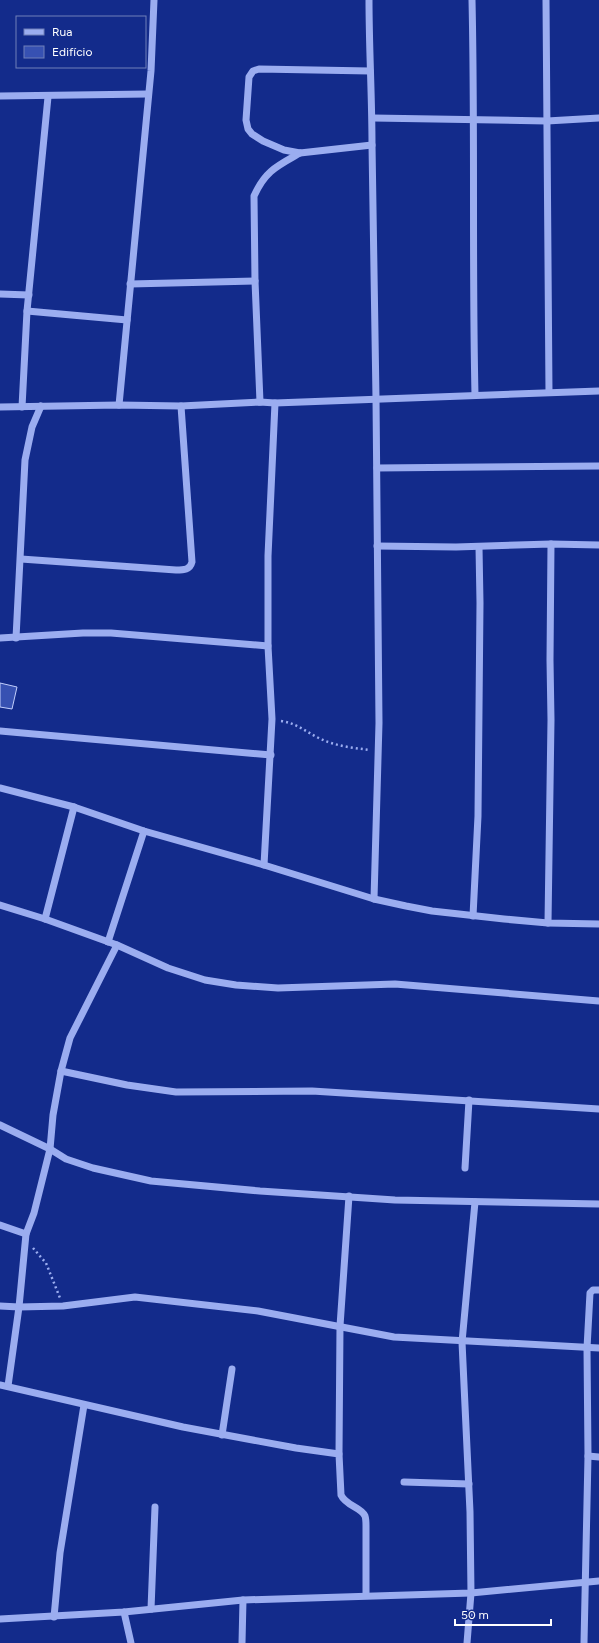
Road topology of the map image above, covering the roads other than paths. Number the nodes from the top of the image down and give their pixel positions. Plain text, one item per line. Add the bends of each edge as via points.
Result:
1 (154, 0) edge
2 (369, 0) edge
3 (472, 0) edge
4 (546, 0) edge
5 (370, 71) junction
6 (148, 94) junction
7 (0, 96) edge
8 (48, 96) junction
9 (373, 118) junction
10 (599, 118) edge
11 (474, 121) junction
12 (547, 121) junction
13 (372, 145) junction
14 (300, 153) junction
15 (255, 281) junction
16 (130, 284) junction
17 (0, 294) edge
18 (29, 295) junction
19 (27, 311) junction
20 (127, 320) junction
21 (599, 391) edge
22 (548, 392) junction
23 (475, 395) junction
24 (376, 398) junction
25 (260, 402) junction
26 (275, 403) junction
27 (119, 405) junction
28 (41, 406) junction
29 (181, 406) junction
30 (0, 407) edge
31 (22, 407) junction
32 (599, 466) edge
33 (377, 468) junction
34 (551, 544) junction
35 (599, 545) edge
36 (376, 546) junction
37 (479, 546) junction
38 (21, 559) junction
39 (0, 638) edge
40 (16, 638) junction
41 (268, 646) junction
42 (0, 731) edge
43 (270, 755) junction
44 (0, 788) edge
45 (74, 807) junction
46 (144, 831) junction
47 (264, 865) junction
48 (374, 899) junction
49 (0, 905) edge
50 (473, 916) junction
51 (45, 919) junction
52 (548, 922) junction
53 (599, 924) edge
54 (108, 942) junction
55 (117, 945) junction
56 (599, 1001) edge
57 (61, 1071) junction
58 (469, 1100) junction
59 (599, 1109) edge
60 (0, 1125) edge
61 (50, 1149) junction
62 (465, 1168) dead end
63 (349, 1196) junction
64 (475, 1202) junction
65 (599, 1204) edge
66 (0, 1225) edge
67 (26, 1234) junction
68 (599, 1290) edge
69 (0, 1306) edge
70 (19, 1307) junction
71 (340, 1326) junction
72 (462, 1342) junction
73 (587, 1348) junction
74 (599, 1348) edge
75 (232, 1369) dead end
76 (4, 1386) edge
77 (84, 1405) junction
78 (222, 1435) junction
79 (339, 1454) junction
80 (588, 1456) junction
81 (599, 1457) edge
82 (404, 1482) dead end
83 (469, 1484) junction
84 (155, 1507) dead end
85 (599, 1581) edge
86 (586, 1582) junction
87 (471, 1593) junction
88 (366, 1595) junction
89 (243, 1600) junction
90 (151, 1609) junction
91 (124, 1612) junction
92 (54, 1616) junction
93 (0, 1619) edge
94 (130, 1643) edge
95 (242, 1643) edge
96 (468, 1643) edge
97 (584, 1643) edge

1 - 6 street
2 - 5 street
3 - 11 street
4 - 12 street
5 - 9 street
5 - 14 street via 259,69 250,73 246,111 248,129 273,146
6 - 8 street
6 - 16 street
7 - 8 street
8 - 18 street
9 - 11 street
9 - 13 street
10 - 12 street
11 - 12 street
11 - 23 street
12 - 22 street
13 - 14 street
13 - 24 street
14 - 15 street via 267,173 254,196
15 - 16 street
15 - 25 street
16 - 20 street
17 - 18 street
18 - 19 street
19 - 20 street
19 - 31 street
20 - 27 street
21 - 22 street
22 - 23 street
23 - 24 street
24 - 26 street
24 - 33 street
25 - 26 street
25 - 29 street
26 - 41 street via 268,556
27 - 28 street
27 - 29 street
28 - 31 street
28 - 38 street via 27,443
29 - 38 street via 191,566 176,570
30 - 31 street
32 - 33 street
33 - 36 street
34 - 35 street
34 - 37 street
34 - 52 street
36 - 37 street
36 - 48 street via 378,750
37 - 50 street via 478,816
38 - 40 street
39 - 40 street
40 - 41 street via 111,633
41 - 43 street via 272,719
42 - 43 street
43 - 47 street
44 - 45 street
45 - 46 street
45 - 51 street
46 - 47 street
46 - 54 street
47 - 48 street
48 - 50 street via 432,911
49 - 51 street
50 - 52 street
51 - 54 street
52 - 53 street
54 - 55 street
55 - 56 street via 168,968 206,980 236,985 278,988 395,984
55 - 57 street via 70,1038
57 - 58 street via 113,1083 176,1092 312,1091
57 - 61 street
58 - 59 street
58 - 62 street
60 - 61 street
61 - 63 street via 66,1159 93,1168 151,1181
61 - 67 street via 36,1206
63 - 64 street
63 - 71 street
64 - 65 street
64 - 72 street
66 - 67 street
67 - 70 street
68 - 73 street via 592,1290 590,1293
69 - 70 street
70 - 71 street via 63,1306 134,1297 258,1311
70 - 76 street
71 - 72 street via 394,1337
71 - 79 street
72 - 73 street
72 - 83 street
73 - 74 street
73 - 80 street
75 - 78 street
76 - 77 street
77 - 78 street
77 - 92 street via 60,1553
78 - 79 street
79 - 88 street via 343,1500 365,1516
80 - 81 street
80 - 86 street
82 - 83 street
83 - 87 street
84 - 90 street
85 - 86 street
86 - 87 street
86 - 97 street
87 - 88 street
87 - 96 street
88 - 89 street
89 - 90 street
89 - 95 street
90 - 91 street
91 - 92 street
91 - 94 street
92 - 93 street

